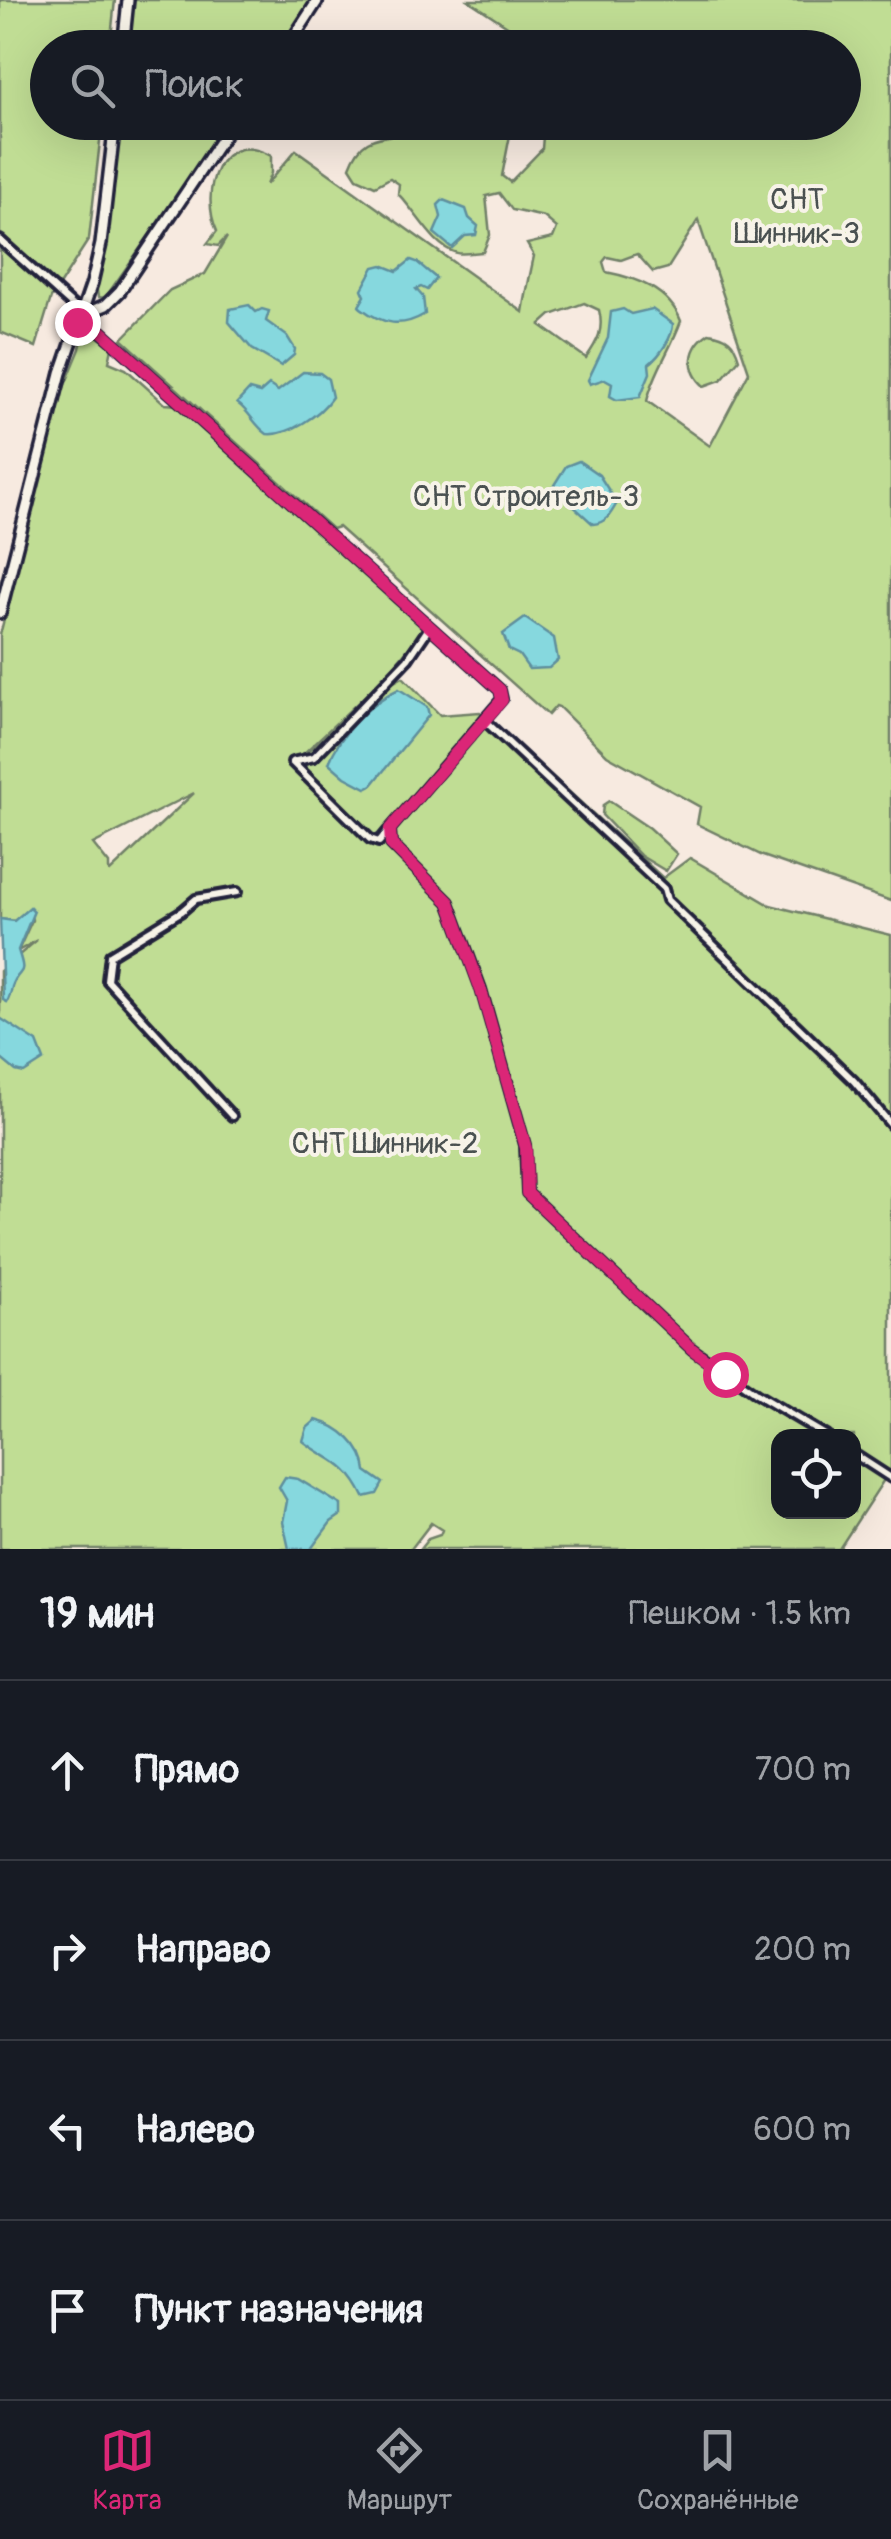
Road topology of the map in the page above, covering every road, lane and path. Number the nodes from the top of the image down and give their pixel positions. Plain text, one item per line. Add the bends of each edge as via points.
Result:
1 (128, 0) edge
2 (318, 0) edge
3 (125, 30) edge
4 (299, 30) edge
5 (113, 140) edge
6 (221, 140) edge
7 (0, 240) edge
8 (82, 315) junction
9 (0, 613) edge
10 (429, 628) junction
11 (484, 720) junction
12 (390, 829) junction
13 (237, 892) dead end
14 (232, 1116) dead end
15 (891, 1125) edge
16 (815, 1429) edge
17 (861, 1459) edge
18 (891, 1478) edge

1 - 3 street
2 - 4 street
5 - 8 street via 101,244
6 - 8 street via 120,291
7 - 8 street
8 - 9 street
8 - 10 street
10 - 11 street via 500,690 502,700
10 - 12 street via 314,757 292,762 370,838 379,842
11 - 12 street
11 - 15 street via 664,889 666,900
12 - 16 street via 391,844 449,902 525,1145 532,1201 692,1349
13 - 14 street via 196,899 110,955 107,980
17 - 18 street

